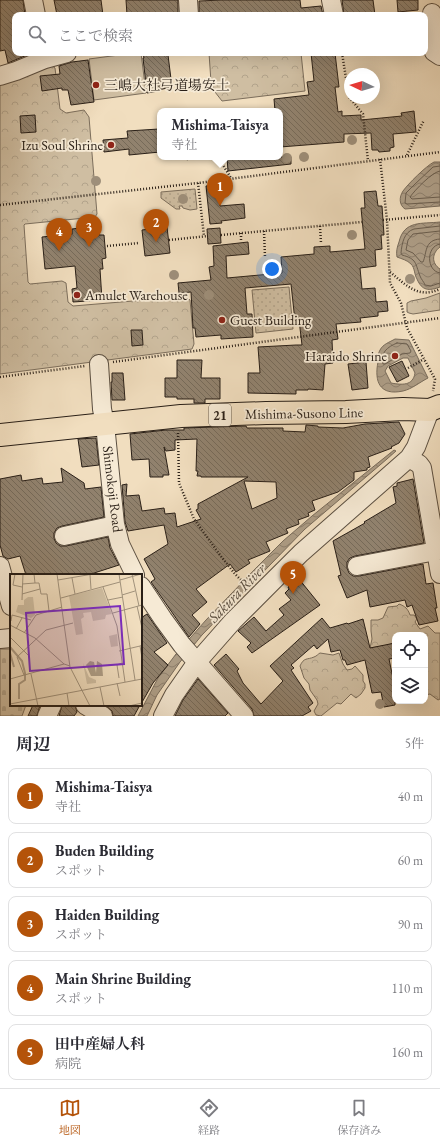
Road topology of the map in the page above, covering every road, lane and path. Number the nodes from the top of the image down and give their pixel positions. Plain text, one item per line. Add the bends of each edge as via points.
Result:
1 (33, 0) edge
2 (188, 0) edge
3 (331, 0) edge
4 (35, 12) edge
5 (189, 12) edge
6 (333, 12) edge
7 (431, 13) edge
8 (44, 56) edge
9 (342, 56) edge
10 (440, 56) edge
11 (0, 76) edge
12 (424, 120) dead end
13 (440, 152) edge
14 (406, 156) junction
15 (380, 159) junction
16 (220, 160) edge
17 (368, 161) junction
18 (232, 178) junction
19 (198, 183) junction
20 (0, 206) edge
21 (440, 215) edge
22 (383, 220) dead end
23 (387, 220) junction
24 (362, 222) dead end
25 (320, 226) junction
26 (264, 231) junction
27 (241, 233) junction
28 (221, 235) dead end
29 (204, 236) junction
30 (208, 236) dead end
31 (169, 240) dead end
32 (241, 241) dead end
33 (139, 243) dead end
34 (321, 243) dead end
35 (107, 246) dead end
36 (265, 256) dead end
37 (389, 272) junction
38 (440, 289) edge
39 (440, 318) edge
40 (406, 323) junction
41 (424, 360) junction
42 (99, 364) junction
43 (408, 368) dead end
44 (0, 377) edge
45 (435, 408) edge
46 (178, 417) junction
47 (105, 424) junction
48 (0, 434) edge
49 (409, 458) junction
50 (436, 524) edge
51 (115, 525) junction
52 (64, 536) dead end
53 (436, 551) junction
54 (0, 566) edge
55 (356, 566) dead end
56 (135, 574) edge
57 (440, 574) edge
58 (248, 587) dead end
59 (142, 588) edge
60 (10, 602) edge
61 (10, 638) edge
62 (0, 639) edge
63 (189, 653) junction
64 (52, 706) edge
65 (87, 706) edge
66 (47, 716) edge
67 (103, 716) edge
68 (163, 716) edge
69 (244, 716) edge

1 - 4 street
2 - 5 street
3 - 6 street
7 - 10 street via 434,52
8 - 11 street via 16,71
9 - 17 path via 349,97 363,114
12 - 14 path
13 - 14 path
14 - 15 path
15 - 17 path
15 - 23 path
16 - 18 path
17 - 18 path
18 - 19 path
19 - 20 path
19 - 29 path
21 - 23 path
22 - 23 path
23 - 37 path
24 - 25 path
25 - 26 path
25 - 34 path
26 - 27 path
26 - 36 path
27 - 28 path
27 - 32 path
29 - 30 path
29 - 31 path
33 - 35 path
37 - 38 path via 418,291 430,293
37 - 40 path via 390,282 401,303
39 - 40 path
40 - 41 path
40 - 42 path
41 - 43 path
41 - 45 path via 435,378
42 - 44 path
42 - 47 street, Shimokoji Road
45 - 46 main road, Mishima-Susono Line / 21
45 - 49 street
46 - 47 main road, Mishima-Susono Line / 21
46 - 58 path via 179,483 194,519 235,574
47 - 48 main road, Mishima-Susono Line / 21
47 - 51 street, Shimokoji Road
49 - 50 street via 422,468
49 - 63 street via 301,553 233,622
50 - 53 street
51 - 52 street
51 - 56 street, Shimokoji Road via 120,544
53 - 55 street
53 - 57 street
54 - 60 street
59 - 63 street
61 - 62 street
63 - 68 street via 174,696
63 - 69 street
64 - 66 street
65 - 67 street

